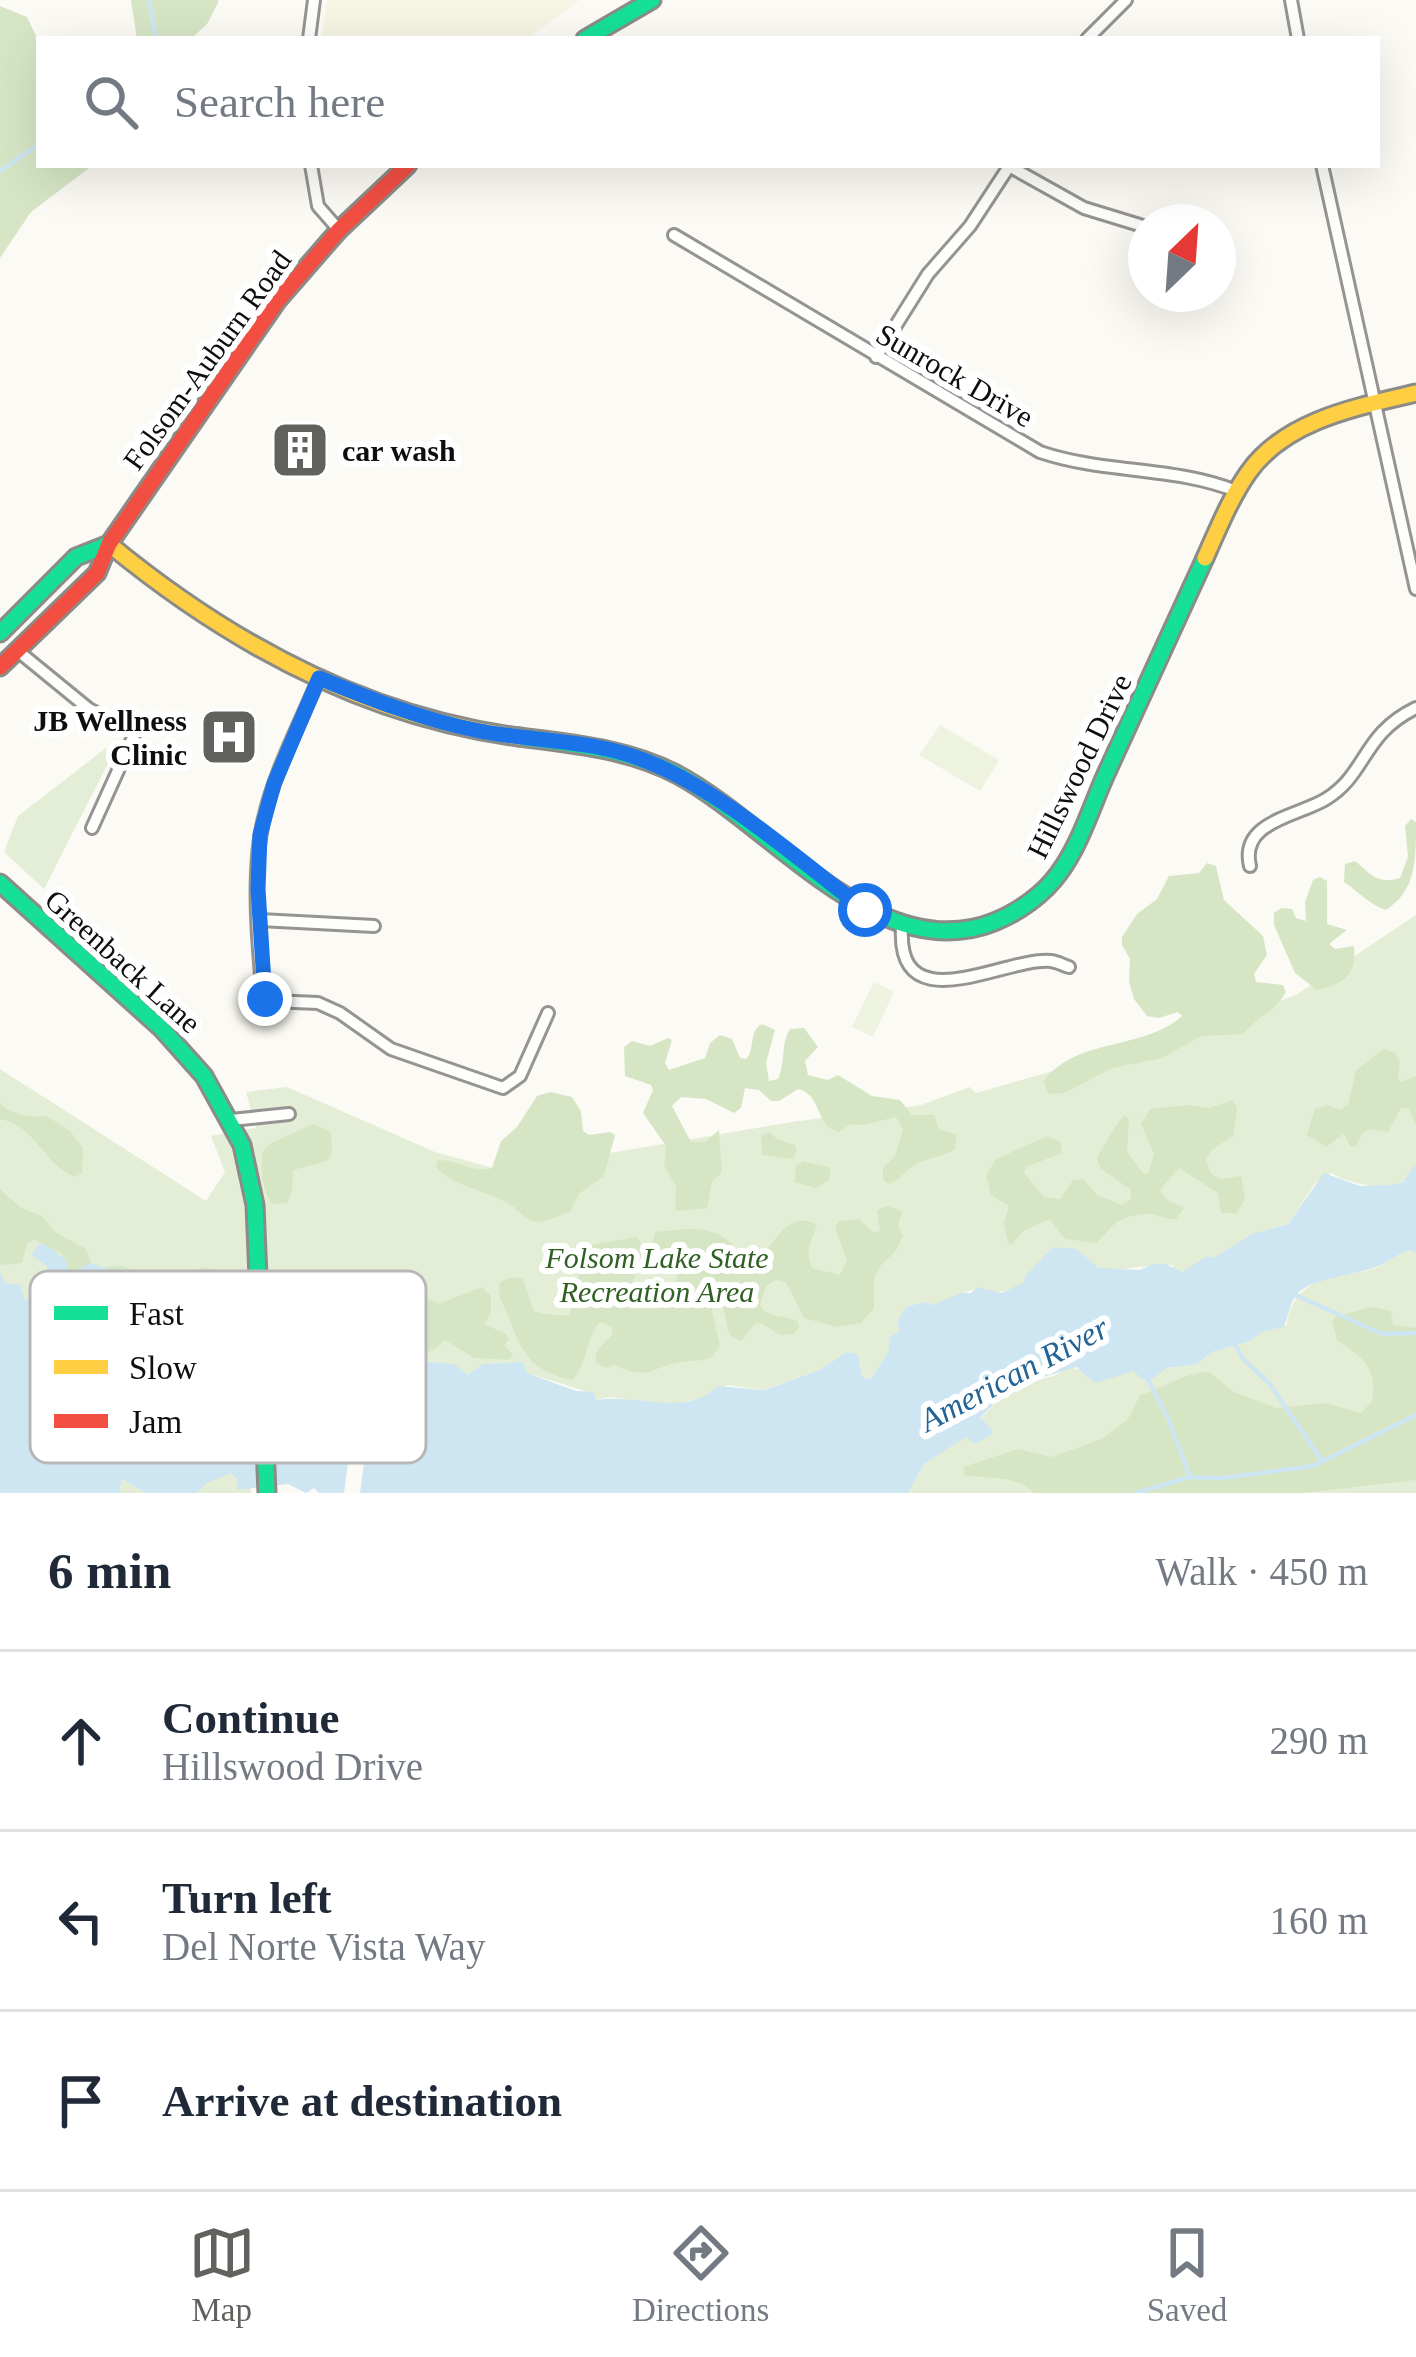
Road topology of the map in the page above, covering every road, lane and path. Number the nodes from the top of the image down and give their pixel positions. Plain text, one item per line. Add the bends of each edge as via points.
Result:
1 (314, 0) edge
2 (652, 0) edge
3 (1126, 0) edge
4 (1291, 0) edge
5 (309, 36) edge
6 (590, 36) edge
7 (1090, 36) edge
8 (1297, 36) edge
9 (311, 168) edge
10 (405, 168) edge
11 (1007, 168) edge
12 (1014, 168) edge
13 (1323, 168) edge
14 (1128, 221) edge
15 (339, 230) junction
16 (674, 236) dead end
17 (876, 357) junction
18 (1416, 393) edge
19 (1375, 403) junction
20 (1236, 491) junction
21 (109, 544) junction
22 (1416, 589) edge
23 (0, 633) edge
24 (18, 651) junction
25 (0, 667) edge
26 (319, 678) junction
27 (1416, 708) edge
28 (92, 828) dead end
29 (1250, 866) dead end
30 (2, 888) edge
31 (260, 920) junction
32 (374, 926) dead end
33 (902, 926) junction
34 (1070, 967) dead end
35 (548, 1013) dead end
36 (289, 1114) dead end
37 (231, 1120) junction
38 (259, 1271) edge
39 (266, 1463) edge
40 (267, 1493) edge

1 - 5 street
2 - 6 street
3 - 7 street
4 - 8 street
9 - 15 street via 318,206
10 - 15 street, Folsom-Auburn Road
11 - 17 street
12 - 14 street via 1084,208
13 - 19 street
15 - 21 street, Folsom-Auburn Road via 248,339
16 - 17 street, Sunrock Drive
17 - 20 street, Sunrock Drive via 1040,452 1092,467 1192,476
18 - 19 street, Hillswood Drive
19 - 20 street, Hillswood Drive via 1278,440
19 - 22 street
20 - 33 street, Hillswood Drive via 1062,870 1000,920 962,931
21 - 23 street, Folsom-Auburn Road via 76,557
21 - 24 street, Folsom-Auburn Road via 97,573
21 - 26 street, Hillswood Drive via 213,625
24 - 25 street, Folsom-Auburn Road
24 - 28 street via 80,703 135,733
26 - 31 street via 264,816
26 - 33 street, Hillswood Drive via 433,720 586,744 657,765 865,910
27 - 29 street via 1373,739 1337,792 1262,829 1250,844
30 - 37 street, Greenback Lane via 162,1028
31 - 32 street
31 - 35 street via 268,1000 318,1003 391,1049 503,1088 520,1076
33 - 34 street via 909,966 932,979 976,978 1050,960
36 - 37 street
37 - 38 street, Greenback Lane via 250,1175
39 - 40 street, Greenback Lane

